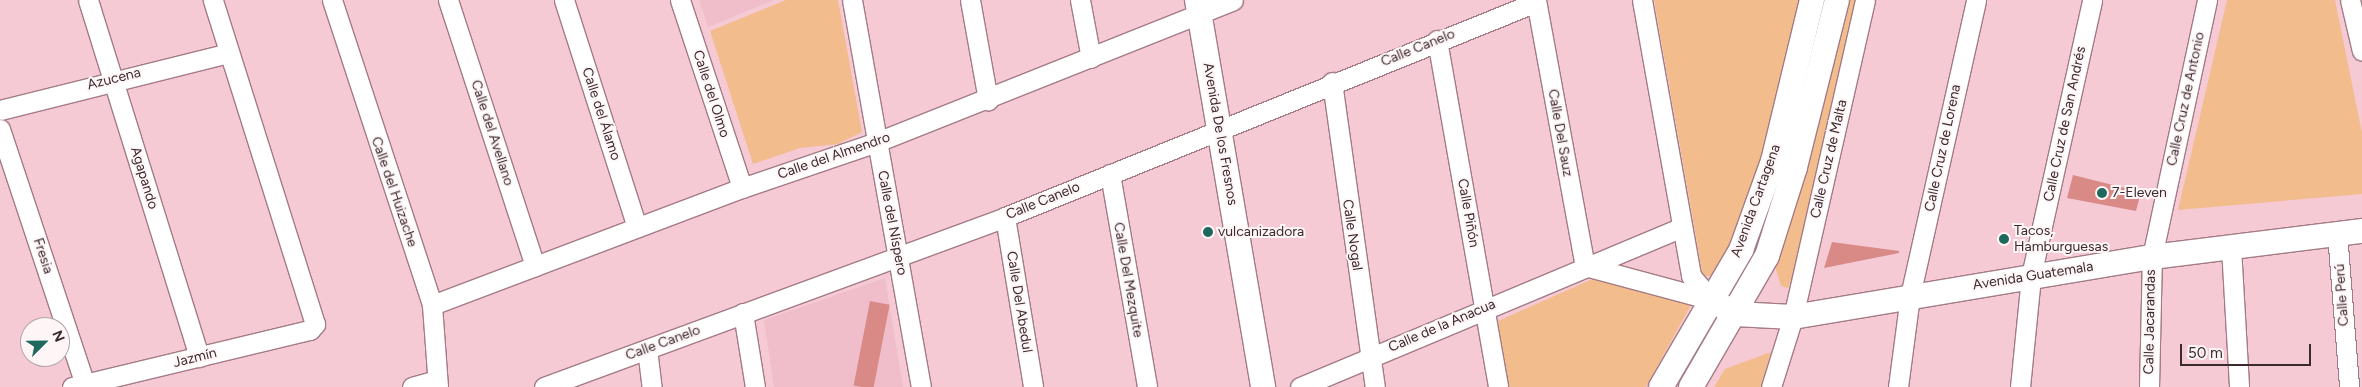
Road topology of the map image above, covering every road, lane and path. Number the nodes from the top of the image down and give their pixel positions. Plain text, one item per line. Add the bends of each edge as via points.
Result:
1 (88, 0) edge
2 (213, 0) edge
3 (332, 0) edge
4 (448, 0) edge
5 (564, 0) edge
6 (680, 0) edge
7 (852, 0) edge
8 (970, 0) edge
9 (1080, 0) edge
10 (1233, 0) edge
11 (1642, 0) edge
12 (1812, 0) edge
13 (1837, 0) edge
14 (1865, 0) edge
15 (1976, 0) edge
16 (2092, 0) edge
17 (2207, 0) edge
18 (2350, 0) edge
19 (1536, 1) edge
20 (1198, 7) edge
21 (1437, 40) junction
22 (2362, 51) edge
23 (229, 53) junction
24 (1091, 58) junction
25 (114, 79) junction
26 (1332, 82) junction
27 (988, 100) junction
28 (0, 110) edge
29 (1220, 128) junction
30 (1, 137) edge
31 (877, 142) junction
32 (1110, 174) junction
33 (742, 188) junction
34 (1005, 217) junction
35 (637, 227) junction
36 (1682, 227) junction
37 (2362, 231) edge
38 (2337, 233) junction
39 (2230, 247) junction
40 (2152, 256) junction
41 (899, 257) junction
42 (535, 266) junction
43 (1584, 266) junction
44 (2031, 276) junction
45 (1910, 296) junction
46 (1712, 300) junction
47 (432, 304) junction
48 (1485, 308) junction
49 (743, 313) junction
50 (1735, 314) junction
51 (1793, 317) junction
52 (647, 349) junction
53 (199, 357) junction
54 (1369, 357) junction
55 (437, 384) edge
56 (78, 385) edge
57 (412, 387) edge
58 (546, 387) edge
59 (652, 387) edge
60 (755, 387) edge
61 (921, 387) edge
62 (1033, 387) edge
63 (1147, 387) edge
64 (1263, 387) edge
65 (1300, 387) edge
66 (1374, 387) edge
67 (1498, 387) edge
68 (1661, 387) edge
69 (1691, 387) edge
70 (1771, 387) edge
71 (1898, 387) edge
72 (2020, 387) edge
73 (2149, 387) edge
74 (2240, 387) edge
75 (2349, 387) edge

1 - 25 street, Agapando
2 - 23 street
3 - 47 street, Calle del Huizache
4 - 42 street, Calle del Avellano
5 - 35 street, Calle del Álamo
6 - 33 street, Calle del Olmo
7 - 31 street, Calle del Níspero
8 - 27 street
9 - 24 street
10 - 20 street, Calle del Almendro
11 - 36 street
12 - 46 street, Avenida Cartagena via 1773,161 1741,250
13 - 50 street, Avenida Cartagena via 1795,167 1767,256
14 - 51 street, Calle Cruz de Malta
15 - 45 street, Calle Cruz de Lorena
16 - 44 street, Calle Cruz de San Andrés
17 - 40 street, Calle Cruz de Antonio
18 - 22 street
19 - 21 street, Calle Canelo
19 - 43 street, Calle Del Sauz
20 - 24 street, Calle del Almendro
20 - 29 street, Avenida De los Fresnos
21 - 26 street, Calle Canelo
21 - 48 street, Calle Piñón
23 - 25 street, Azucena
23 - 53 street, Jazmín via 316,324 310,330
24 - 27 street, Calle del Almendro
25 - 28 street, Azucena
25 - 53 street, Agapando
26 - 29 street, Calle Canelo
26 - 54 street, Calle Nogal
27 - 31 street, Calle del Almendro
29 - 32 street, Calle Canelo
29 - 64 street, Avenida De los Fresnos
30 - 56 street, Fresia
31 - 33 street, Calle del Almendro
31 - 41 street, Calle del Níspero
32 - 34 street, Calle Canelo
32 - 63 street, Calle Del Mezquite
33 - 35 street, Calle del Almendro
34 - 41 street, Calle Canelo
34 - 62 street, Calle Del Abedul
35 - 42 street, Calle del Almendro
36 - 43 street, Calle de la Anacua
36 - 46 street via 1691,276
37 - 38 street, Avenida Guatemala
38 - 39 street, Avenida Guatemala
38 - 75 street, Calle Perú
39 - 40 street, Avenida Guatemala
39 - 74 street
40 - 44 street, Avenida Guatemala
40 - 73 street, Calle Jacarandas
41 - 49 street, Calle Canelo
41 - 61 street, Calle del Níspero
42 - 47 street, Calle del Almendro
43 - 46 street
43 - 48 street, Calle de la Anacua
44 - 45 street, Avenida Guatemala
44 - 72 street, Calle Cruz de San Andrés
45 - 51 street, Avenida Guatemala
45 - 71 street, Calle Cruz de Lorena
46 - 50 street
46 - 68 street, Avenida Cartagena
47 - 55 street, Calle del Huizache
48 - 54 street, Calle de la Anacua
48 - 67 street, Calle Piñón
49 - 52 street, Calle Canelo
49 - 60 street
50 - 51 street, Avenida Guatemala
50 - 69 street, Avenida Cartagena
51 - 70 street, Calle Cruz de Malta
52 - 58 street, Calle Canelo
52 - 59 street
53 - 56 street, Jazmín
54 - 65 street, Calle de la Anacua
54 - 66 street, Calle Nogal
55 - 57 street

